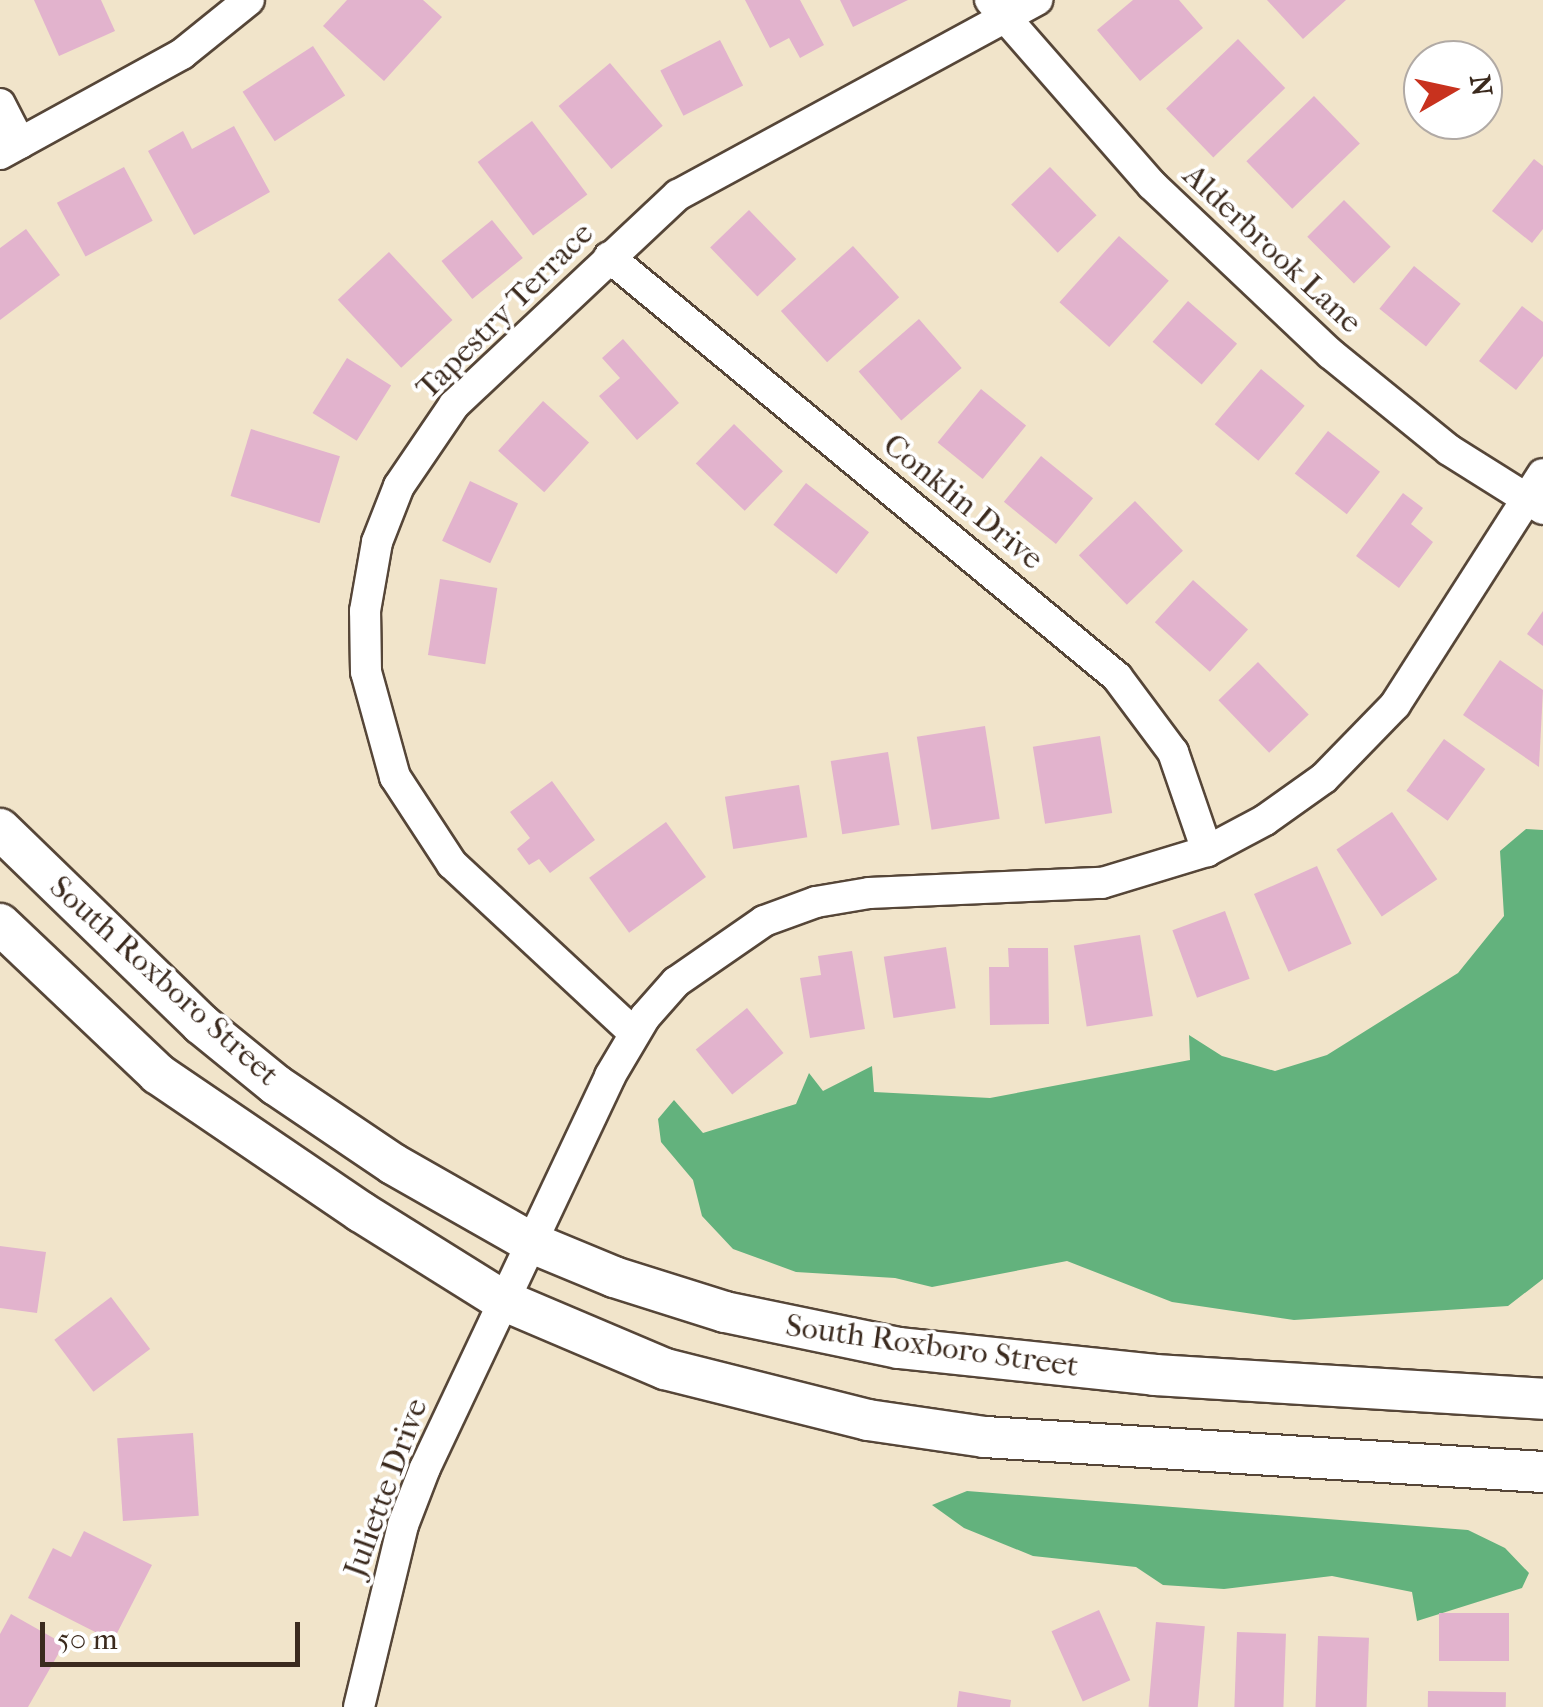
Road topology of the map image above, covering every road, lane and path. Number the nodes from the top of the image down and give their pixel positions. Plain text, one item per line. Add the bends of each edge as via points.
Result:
1 (249, 0) edge
2 (1036, 0) edge
3 (997, 10) edge
4 (0, 104) edge
5 (10, 149) edge
6 (609, 256) junction
7 (1538, 494) edge
8 (0, 830) edge
9 (1207, 851) junction
10 (0, 924) edge
11 (634, 1034) junction
12 (532, 1243) junction
13 (500, 1299) junction
14 (1543, 1399) edge
15 (1543, 1472) edge
16 (358, 1707) edge

1 - 5 street via 182,54
2 - 3 street, Tapestry Terrace
3 - 6 street, Tapestry Terrace via 678,195
3 - 7 street, Alderbrook Lane via 1152,185 1332,354 1406,418
4 - 5 street
6 - 9 street, Conklin Drive via 1118,677 1173,752
6 - 11 street, Tapestry Terrace via 454,405 419,450 377,542 365,611 366,672 378,730 420,823 475,887
7 - 9 street, Juliette Drive via 1370,734 1294,799
8 - 12 street, South Roxboro Street via 201,1024 276,1085 393,1164
9 - 11 street, Juliette Drive via 1102,883 870,893 816,902 764,921 713,951 676,982
10 - 13 street, South Roxboro Street via 158,1074
11 - 12 street, Juliette Drive
12 - 13 street, Juliette Drive
12 - 14 street, South Roxboro Street via 725,1312 840,1340 1155,1375
13 - 15 street, South Roxboro Street via 665,1369 868,1420 985,1437
13 - 16 street, Juliette Drive via 403,1525

